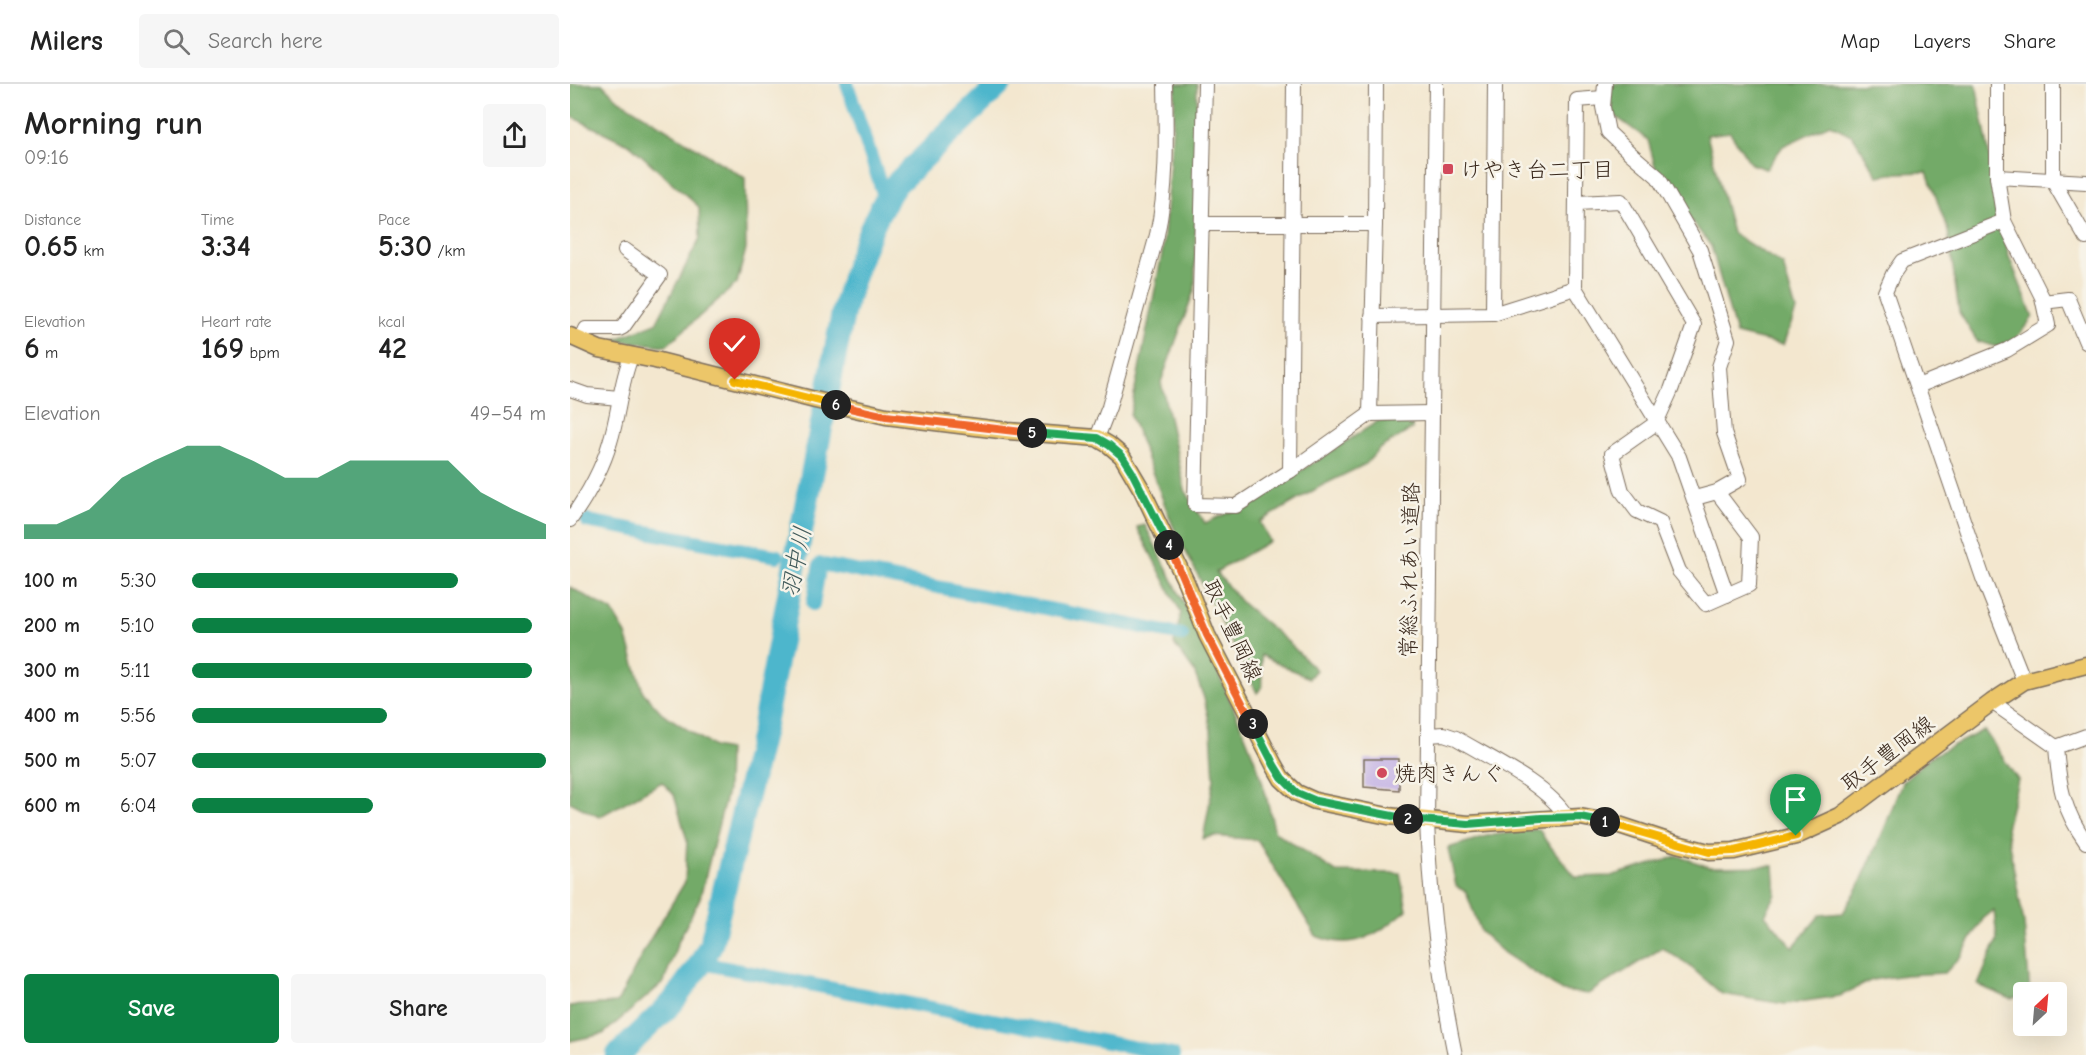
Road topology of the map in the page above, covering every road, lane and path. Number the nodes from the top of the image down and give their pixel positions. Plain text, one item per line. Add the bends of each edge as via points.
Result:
1 (1165, 84) edge
2 (1205, 84) edge
3 (1294, 84) edge
4 (1376, 84) edge
5 (1436, 84) edge
6 (1496, 84) edge
7 (1996, 84) edge
8 (2053, 84) edge
9 (1604, 91) edge
10 (1997, 177) junction
11 (2053, 181) junction
12 (2086, 182) edge
13 (1576, 203) junction
14 (2004, 221) junction
15 (1202, 224) junction
16 (1293, 224) junction
17 (1375, 224) junction
18 (2086, 238) edge
19 (625, 250) dead end
20 (1575, 288) junction
21 (2043, 302) junction
22 (1493, 314) junction
23 (1372, 316) junction
24 (1433, 316) junction
25 (575, 339) edge
26 (2086, 342) edge
27 (631, 357) junction
28 (1918, 386) junction
29 (570, 389) edge
30 (619, 398) junction
31 (1432, 413) junction
32 (1370, 414) junction
33 (1656, 423) junction
34 (1097, 438) junction
35 (1290, 471) junction
36 (1717, 492) junction
37 (1695, 498) junction
38 (570, 520) edge
39 (1727, 595) junction
40 (2086, 665) edge
41 (2024, 681) junction
42 (1992, 702) junction
43 (1428, 735) junction
44 (2086, 736) edge
45 (2056, 747) junction
46 (1567, 817) junction
47 (1427, 821) junction
48 (2086, 842) edge
49 (1455, 1055) edge

1 - 34 street via 1163,208
2 - 15 street
3 - 16 street
4 - 17 street
5 - 24 street, 常総ふれあい道路
6 - 22 street
7 - 10 street
8 - 11 street
9 - 13 street via 1577,100
9 - 36 street via 1608,132 1658,177 1700,250 1728,340 1719,368 1724,433 1740,479
10 - 11 street
10 - 14 street
11 - 12 street
11 - 18 street
13 - 20 street
13 - 33 street via 1621,201 1694,325
14 - 21 street
14 - 28 street via 1902,261 1893,274 1885,292
15 - 16 street
15 - 35 street via 1195,505 1236,506
16 - 17 street
16 - 35 street
17 - 23 street
19 - 25 street via 660,275 623,327 586,329
20 - 22 street
20 - 33 street
21 - 26 street via 2068,299
21 - 28 street via 2048,325 2007,350
22 - 24 street
23 - 24 street
23 - 32 street
24 - 31 street, 常総ふれあい道路
25 - 27 main road
27 - 30 street
27 - 34 main road via 886,416
28 - 41 street via 1983,578
29 - 30 street
30 - 38 street via 603,461
31 - 32 street
31 - 43 street, 常総ふれあい道路
32 - 35 street
33 - 37 street via 1679,457
33 - 39 street via 1612,454 1622,491 1637,511 1660,522 1679,571 1706,604
34 - 47 main road, 取手豊岡線 via 1122,456 1142,490 1207,635 1282,778 1297,793 1316,801
36 - 37 street
36 - 39 street via 1751,537 1749,585
37 - 39 street
40 - 41 main road, 取手豊岡線
41 - 42 main road, 取手豊岡線
42 - 45 street
42 - 46 main road, 取手豊岡線 via 1840,816 1768,844 1709,852 1613,823
43 - 46 street via 1444,734 1466,744 1537,787
43 - 47 street, 常総ふれあい道路
44 - 45 street
45 - 48 street via 2061,794
46 - 47 main road, 取手豊岡線 via 1468,824
47 - 49 street, 常総ふれあい道路 via 1434,923

